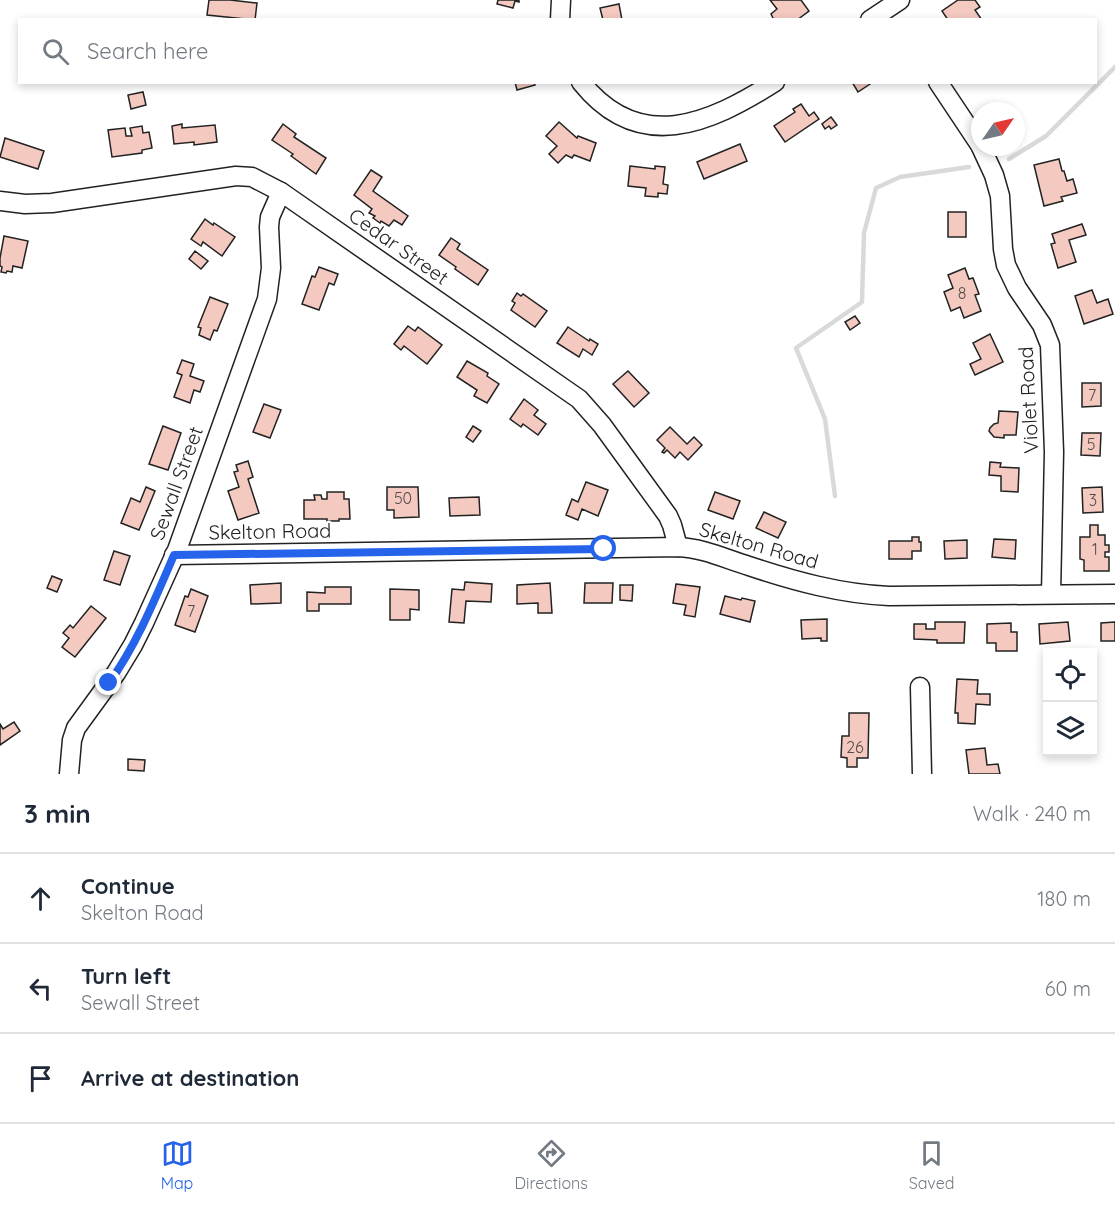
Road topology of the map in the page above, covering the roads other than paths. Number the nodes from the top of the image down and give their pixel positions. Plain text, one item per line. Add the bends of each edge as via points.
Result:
1 (561, 0) edge
2 (894, 9) edge
3 (560, 18) edge
4 (874, 18) edge
5 (583, 84) edge
6 (772, 84) edge
7 (939, 84) edge
8 (971, 132) edge
9 (985, 156) edge
10 (281, 192) junction
11 (0, 201) edge
12 (678, 547) junction
13 (175, 554) junction
14 (1051, 594) junction
15 (1115, 594) edge
16 (920, 687) dead end
17 (69, 774) edge
18 (922, 774) edge

1 - 3 street
2 - 4 street
5 - 6 street via 595,99 618,115 643,124 665,126 713,116
7 - 8 street, Violet Road
9 - 14 street, Violet Road via 1000,196 1006,265 1050,345 1054,452
10 - 11 street, Cedar Street via 252,177 236,176 52,203
10 - 12 street, Cedar Street via 579,399 668,516
10 - 13 street, Sewall Street via 270,217 267,299
12 - 13 street, Skelton Road
12 - 14 street, Skelton Road via 862,595
13 - 17 street, Sewall Street via 133,645 76,728
14 - 15 street, Skelton Road
16 - 18 street

